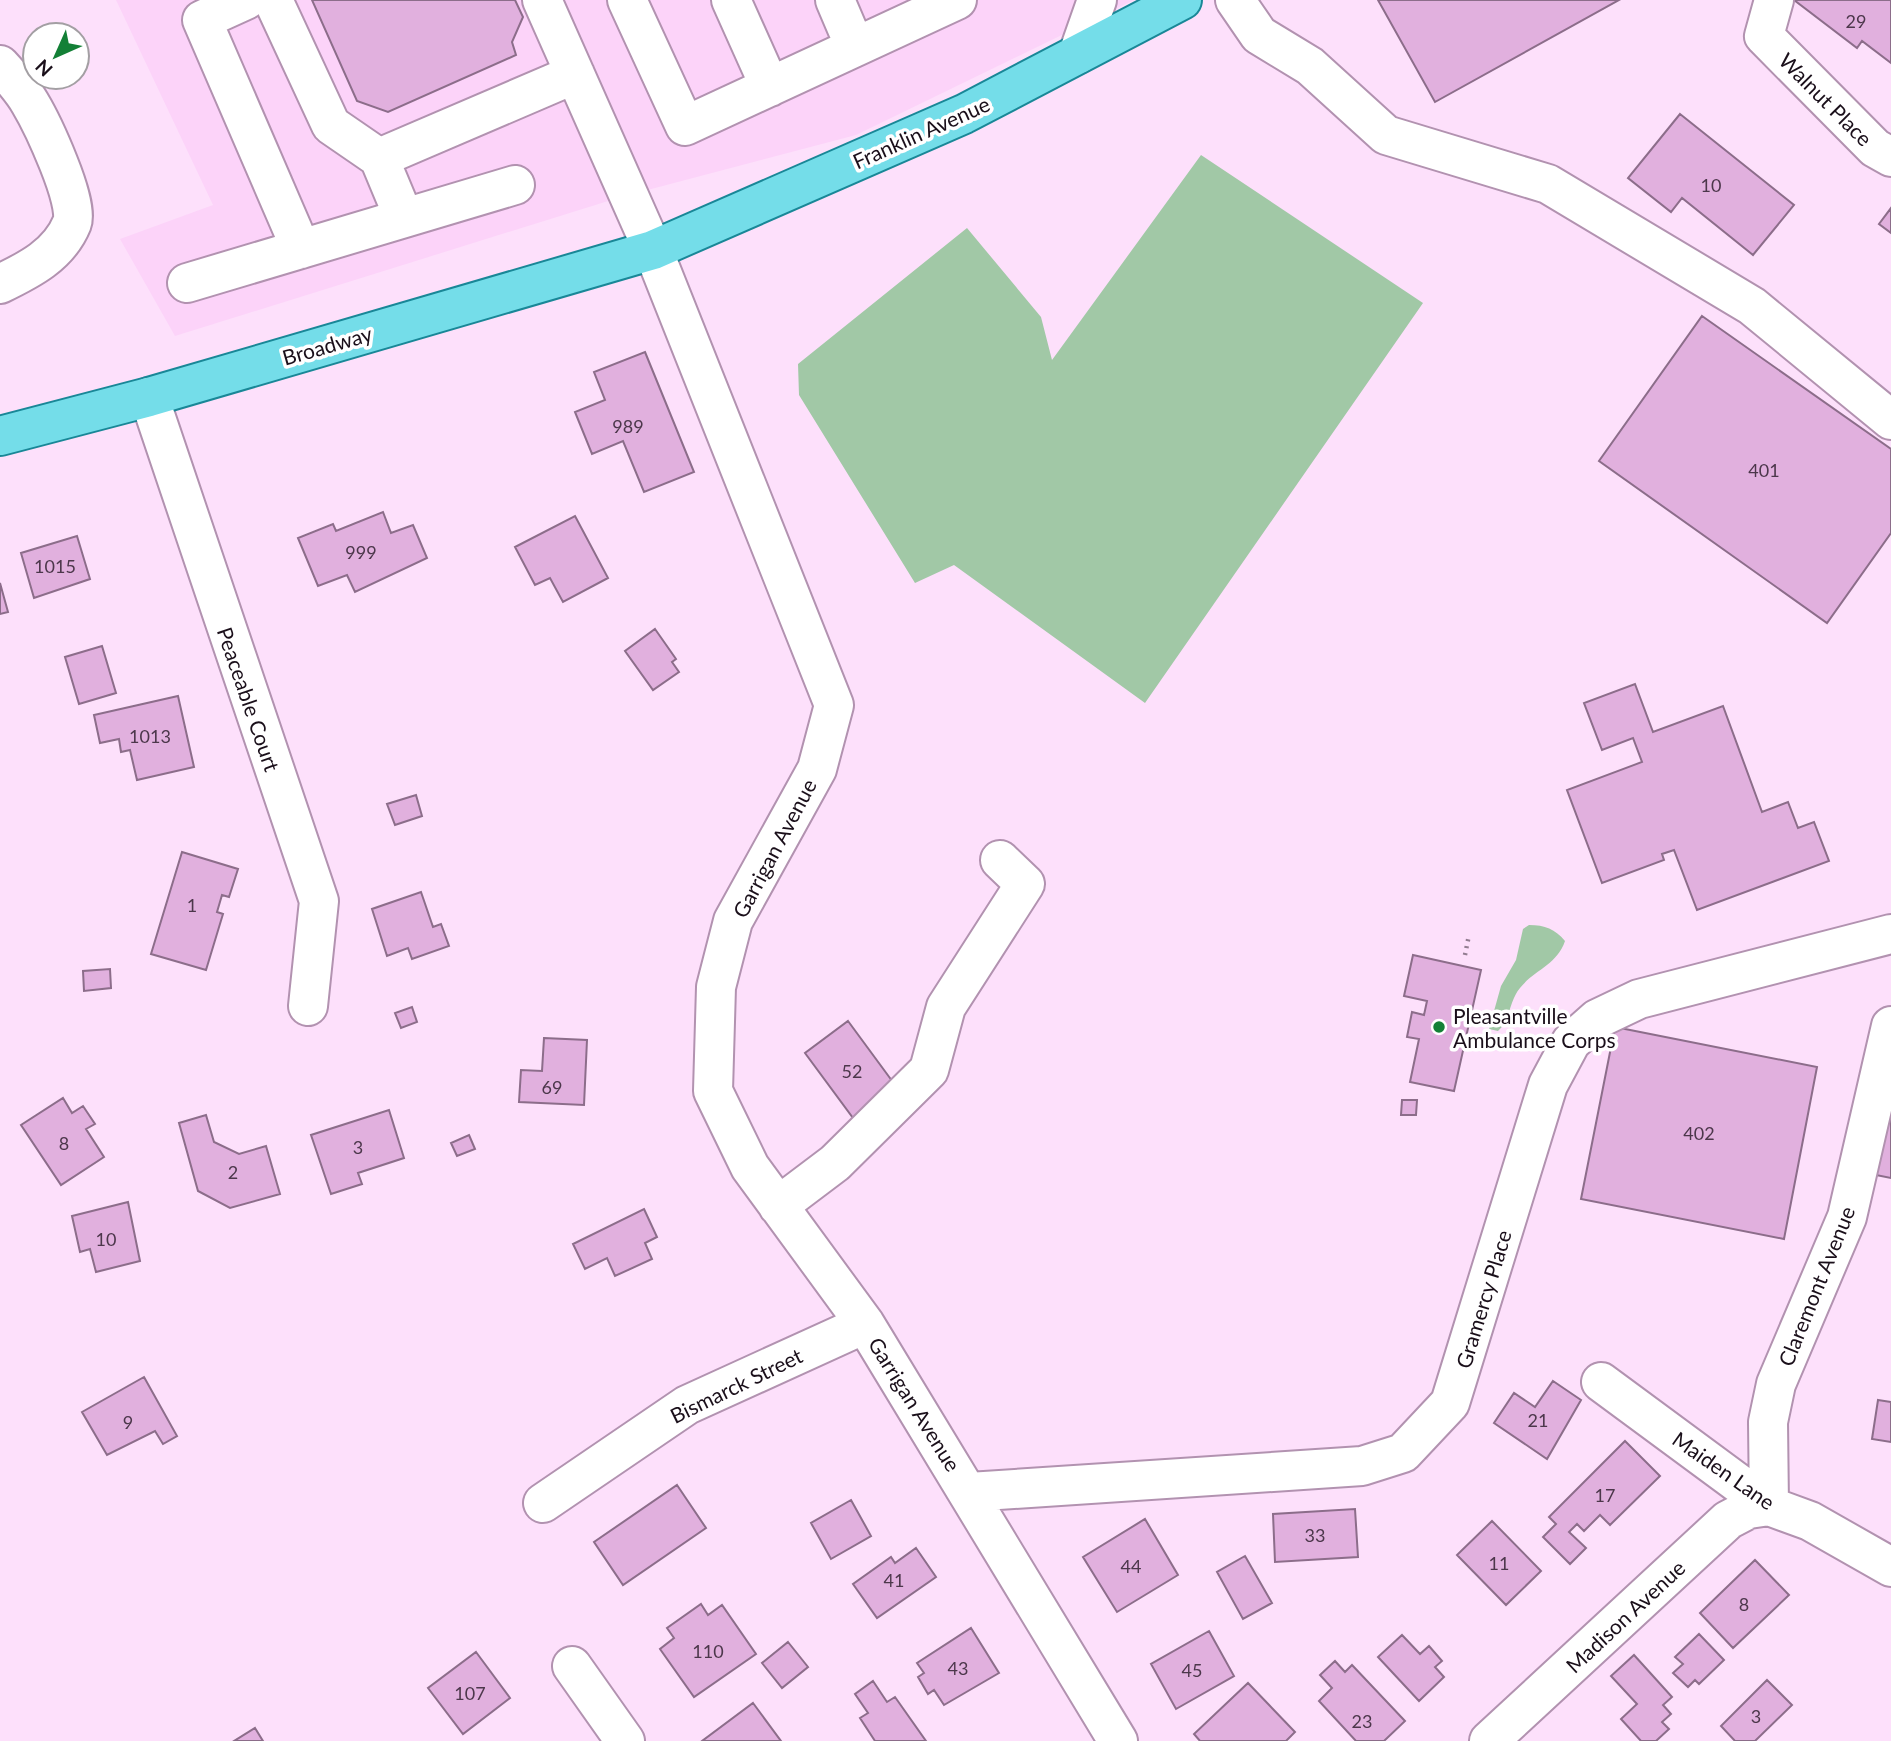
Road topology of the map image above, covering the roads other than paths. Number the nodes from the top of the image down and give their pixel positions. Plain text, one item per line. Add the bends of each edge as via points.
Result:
1 (246, 0) edge
2 (274, 0) edge
3 (542, 0) edge
4 (627, 0) edge
5 (730, 0) edge
6 (835, 0) edge
7 (1097, 0) edge
8 (1181, 0) edge
9 (1235, 0) edge
10 (947, 2) edge
11 (1769, 18) edge
12 (855, 47) junction
13 (1078, 54) junction
14 (0, 65) edge
15 (575, 74) junction
16 (770, 87) junction
17 (1891, 157) edge
18 (379, 158) junction
19 (515, 185) dead end
20 (404, 218) junction
21 (301, 249) junction
22 (653, 250) junction
23 (187, 284) dead end
24 (0, 285) edge
25 (149, 397) junction
26 (1891, 420) edge
27 (0, 436) edge
28 (1000, 860) dead end
29 (1891, 934) edge
30 (308, 1006) dead end
31 (1891, 1026) edge
32 (778, 1206) junction
33 (865, 1324) junction
34 (1601, 1382) dead end
35 (969, 1492) junction
36 (542, 1503) dead end
37 (1769, 1506) junction
38 (1891, 1567) edge
39 (572, 1666) dead end
40 (625, 1741) edge
41 (1118, 1741) edge
42 (1489, 1741) edge

1 - 21 street via 202,20
2 - 18 street via 331,125
3 - 15 street, Garrigan Avenue
4 - 16 street via 685,126
5 - 16 street
6 - 12 street
7 - 13 street
8 - 13 main road, Franklin Avenue
9 - 26 street via 1259,35 1310,66 1386,135 1548,184 1752,306
10 - 12 street
11 - 17 street, Walnut Place via 1875,148
12 - 16 street
13 - 22 main road, Franklin Avenue via 964,114
14 - 24 street via 30,102 47,138 68,187 73,220 59,246 32,269
15 - 18 street
15 - 22 street, Garrigan Avenue
18 - 20 street
19 - 20 street
20 - 21 street
21 - 23 street
22 - 25 main road, Broadway
22 - 32 street, Garrigan Avenue via 834,705 817,769 733,921 716,987 713,1091 750,1167
25 - 27 main road, Broadway
25 - 30 street, Peaceable Court via 319,901
28 - 32 street via 1025,884 946,1007 929,1070 835,1163
29 - 35 street, Gramercy Place via 1639,999 1597,1019 1571,1042 1548,1085 1450,1403 1403,1453 1362,1466
31 - 37 street, Claremont Avenue via 1847,1217 1776,1384 1768,1422
32 - 33 street, Garrigan Avenue
33 - 35 street, Garrigan Avenue
33 - 36 street, Bismarck Street via 687,1405
34 - 37 street, Maiden Lane
35 - 41 street, Garrigan Avenue
37 - 38 street, Maiden Lane via 1810,1521
37 - 42 street, Madison Avenue via 1749,1509 1728,1520
39 - 40 street

